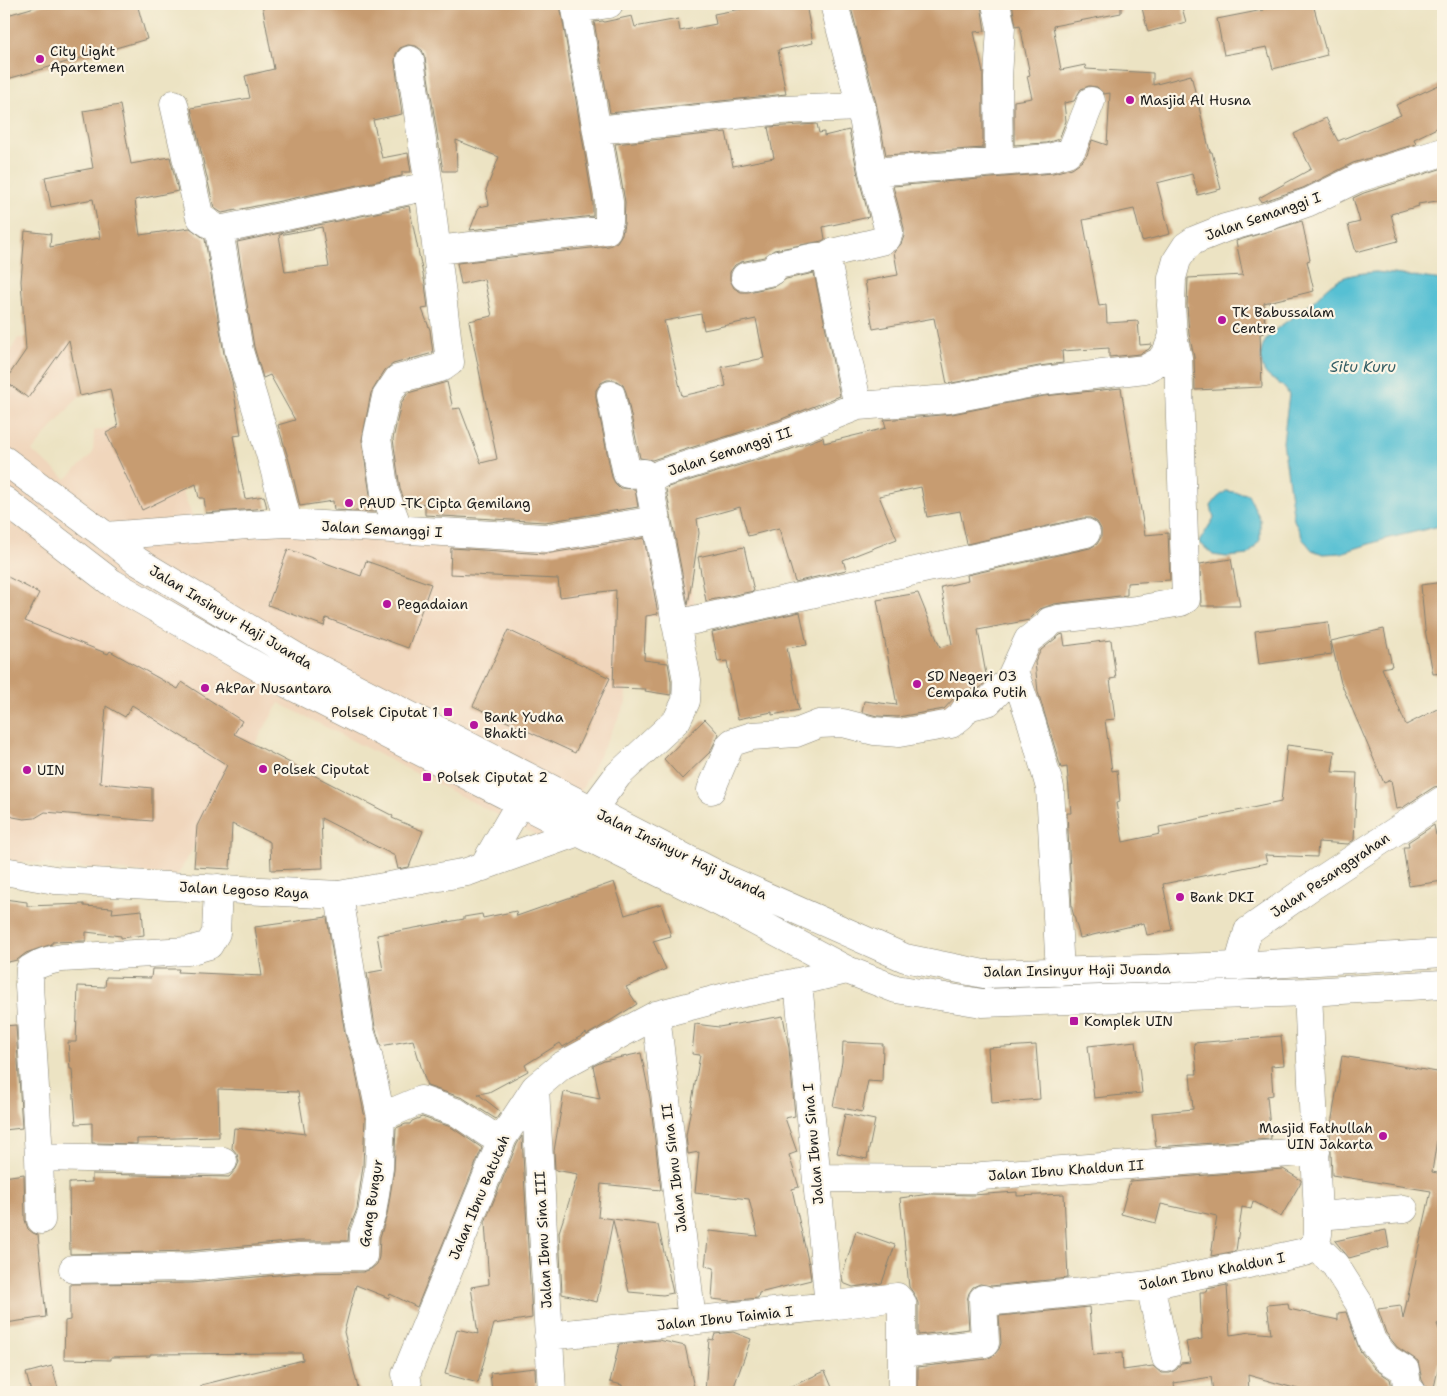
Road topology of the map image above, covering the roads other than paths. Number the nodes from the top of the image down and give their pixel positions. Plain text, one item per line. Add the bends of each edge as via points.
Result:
1 (609, 4) edge
2 (834, 4) edge
3 (996, 4) edge
4 (576, 6) edge
5 (410, 60) dead end
6 (1091, 101) dead end
7 (174, 104) dead end
8 (861, 107) junction
9 (597, 130) junction
10 (1443, 152) edge
11 (1000, 162) junction
12 (873, 172) junction
13 (429, 186) junction
14 (219, 230) junction
15 (437, 250) junction
16 (826, 257) junction
17 (745, 277) dead end
18 (1173, 336) junction
19 (611, 394) dead end
20 (858, 406) junction
21 (4, 460) edge
22 (651, 479) junction
23 (4, 500) edge
24 (656, 520) junction
25 (288, 523) junction
26 (399, 530) junction
27 (1086, 533) dead end
28 (106, 536) junction
29 (676, 624) junction
30 (1014, 671) junction
31 (711, 790) dead end
32 (1443, 800) edge
33 (520, 803) junction
34 (592, 810) junction
35 (578, 832) junction
36 (483, 867) junction
37 (4, 871) edge
38 (218, 888) junction
39 (339, 895) junction
40 (1443, 953) edge
41 (1238, 966) junction
42 (847, 970) junction
43 (1060, 972) junction
44 (798, 982) junction
45 (1443, 984) edge
46 (1308, 992) junction
47 (656, 1015) junction
48 (535, 1088) junction
49 (381, 1117) junction
50 (503, 1137) junction
51 (1316, 1152) junction
52 (39, 1157) junction
53 (223, 1161) dead end
54 (816, 1178) junction
55 (1404, 1209) dead end
56 (1318, 1216) junction
57 (41, 1220) dead end
58 (1314, 1246) junction
59 (73, 1269) dead end
60 (1150, 1285) junction
61 (829, 1306) junction
62 (692, 1321) junction
63 (548, 1336) junction
64 (902, 1353) junction
65 (1166, 1358) dead end
66 (407, 1383) edge
67 (552, 1392) edge
68 (902, 1392) edge
69 (1412, 1392) edge

1 - 4 main road
2 - 8 main road
3 - 11 main road via 1001,27 998,78
4 - 9 main road
5 - 13 main road
6 - 11 main road via 1072,149 1067,153 1049,158
7 - 14 main road via 199,214
8 - 9 main road via 772,111
8 - 12 main road
9 - 15 main road via 610,202 607,230
10 - 18 main road, Jalan Semanggi I via 1358,178 1309,202 1225,228 1186,246 1177,260 1172,278
11 - 12 main road
12 - 16 main road via 889,232 887,238
13 - 14 main road
13 - 15 main road
14 - 25 main road via 239,351
15 - 26 main road via 450,362 443,367 398,379 386,397 377,438 385,493
16 - 17 main road via 777,265 773,271
16 - 20 main road
18 - 20 main road, Jalan Semanggi II via 1160,361 1145,369 1042,381 949,399
18 - 30 main road, Jalan Semanggi I via 1178,358 1186,599 1136,610 1050,621 1028,640
19 - 22 main road via 627,474 644,474
20 - 22 main road, Jalan Semanggi II via 784,435
21 - 28 main road, Jalan Insinyur Haji Juanda
22 - 24 main road, Jalan Semanggi II
23 - 33 main road, Jalan Insinyur Haji Juanda via 112,583 288,684
24 - 26 main road, Jalan Semanggi I via 546,538
24 - 29 main road, Jalan Semanggi II
25 - 26 main road, Jalan Semanggi I
25 - 28 main road, Jalan Semanggi I
27 - 29 main road
28 - 34 main road, Jalan Insinyur Haji Juanda via 137,561 298,658
29 - 34 main road, Jalan Semanggi II via 687,680 686,702 677,720 618,774
30 - 31 main road via 988,702 967,707 951,724 899,733 843,723 819,724 796,733 752,736 733,742
30 - 43 main road via 1050,788
32 - 41 main road, Jalan Pesanggrahan via 1248,931
33 - 35 main road, Jalan Insinyur Haji Juanda
33 - 36 main road
34 - 43 main road, Jalan Insinyur Haji Juanda via 720,876 905,958 984,974
35 - 36 main road, Jalan Legoso Raya
35 - 42 main road, Jalan Insinyur Haji Juanda
36 - 39 main road, Jalan Legoso Raya
37 - 38 main road, Jalan Legoso Raya via 55,880
38 - 39 main road, Jalan Legoso Raya
38 - 52 main road via 216,933 209,945 188,951 62,958 30,969
39 - 49 main road, Gang Bungur via 360,1031
40 - 41 main road, Jalan Insinyur Haji Juanda
41 - 43 main road, Jalan Insinyur Haji Juanda
42 - 44 main road, Jalan Ibnu Batutah
42 - 46 main road, Jalan Insinyur Haji Juanda via 896,989 982,1003
44 - 47 main road, Jalan Ibnu Batutah
44 - 54 main road, Jalan Ibnu Sina I
45 - 46 main road, Jalan Insinyur Haji Juanda
46 - 51 main road
47 - 48 main road, Jalan Ibnu Batutah via 562,1066
47 - 62 main road, Jalan Ibnu Sina II
48 - 50 main road, Jalan Ibnu Batutah
48 - 63 main road, Jalan Ibnu Sina III
49 - 50 main road via 421,1100 458,1113 490,1134
49 - 59 main road, Gang Bungur via 379,1168 362,1257 299,1258 191,1267
50 - 66 main road, Jalan Ibnu Batutah
51 - 54 main road, Jalan Ibnu Khaldun II via 972,1179
51 - 56 main road
52 - 53 main road
52 - 57 main road
54 - 61 main road, Jalan Ibnu Sina I
55 - 56 main road
56 - 58 main road
58 - 60 main road, Jalan Ibnu Khaldun I via 1305,1252
58 - 69 main road via 1335,1265 1359,1303 1372,1341 1387,1360 1405,1370 1407,1386
60 - 64 main road, Jalan Ibnu Khaldun I via 986,1302 983,1299 986,1343
60 - 65 main road
61 - 62 main road, Jalan Ibnu Taimia I
61 - 64 main road, Jalan Ibnu Taimia I via 897,1297 902,1303
62 - 63 main road, Jalan Ibnu Taimia I
63 - 67 main road, Jalan Ibnu Sina III
64 - 68 main road

